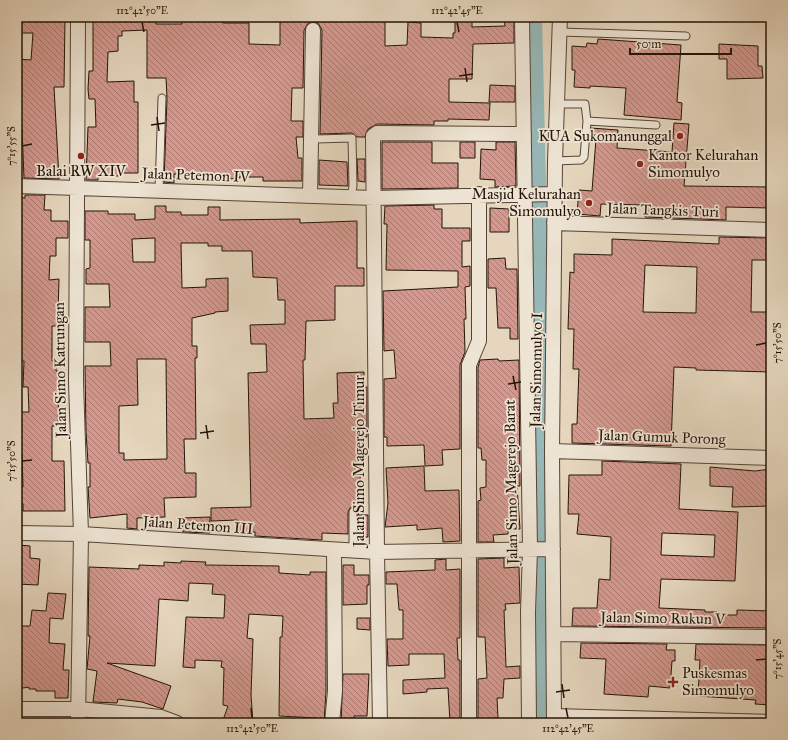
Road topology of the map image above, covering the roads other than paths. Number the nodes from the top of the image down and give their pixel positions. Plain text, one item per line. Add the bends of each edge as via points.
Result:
1 (78, 17) edge
2 (522, 17) edge
3 (560, 17) edge
4 (313, 30) dead end
5 (560, 32) junction
6 (686, 36) dead end
7 (162, 98) dead end
8 (557, 104) junction
9 (587, 122) junction
10 (656, 125) dead end
11 (524, 134) junction
12 (316, 138) dead end
13 (555, 161) junction
14 (17, 186) edge
15 (76, 188) junction
16 (159, 191) junction
17 (479, 194) junction
18 (526, 194) junction
19 (550, 194) junction
20 (310, 196) junction
21 (351, 197) junction
22 (374, 198) junction
23 (554, 223) junction
24 (771, 230) edge
25 (552, 451) junction
26 (771, 458) edge
27 (353, 512) dead end
28 (17, 533) edge
29 (81, 534) junction
30 (552, 549) junction
31 (531, 550) junction
32 (334, 551) junction
33 (470, 551) junction
34 (353, 552) junction
35 (377, 552) junction
36 (554, 634) junction
37 (771, 637) edge
38 (17, 709) edge
39 (79, 716) edge
40 (554, 720) edge
41 (771, 722) edge
42 (177, 723) edge
43 (332, 723) edge
44 (380, 723) edge
45 (469, 723) edge
46 (529, 723) edge

1 - 15 street, Jalan Simo Katrungan
2 - 11 street, Jalan Simo Magerejo Barat
3 - 5 street, Jalan Simomulyo I
4 - 20 street
5 - 6 lane
5 - 8 street, Jalan Simomulyo I
7 - 16 lane
8 - 9 lane via 585,104
8 - 13 street, Jalan Simomulyo I
9 - 10 lane
9 - 13 lane via 584,157 581,160
11 - 18 street, Jalan Simo Magerejo Barat
11 - 22 street, Jalan Simo Magerejo Timur via 375,133
12 - 21 lane via 352,138
13 - 19 street, Jalan Simomulyo I
14 - 15 street, Jalan Petemon IV
15 - 16 street, Jalan Petemon IV
15 - 29 street, Jalan Simo Katrungan via 76,382
16 - 20 street, Jalan Petemon IV
17 - 18 street, Jalan Petemon IV
17 - 22 street, Jalan Petemon IV
17 - 33 street via 479,341 469,365
18 - 19 street, Jalan Petemon IV
18 - 31 street, Jalan Simo Magerejo Barat
19 - 23 street, Jalan Simomulyo I
20 - 21 street, Jalan Petemon IV
21 - 22 street, Jalan Petemon IV
22 - 35 street, Jalan Simo Magerejo Timur
23 - 24 street, Jalan Tangkis Turi
23 - 25 street, Jalan Simomulyo I
25 - 26 street, Jalan Gumuk Porong
25 - 30 street, Jalan Simomulyo I
27 - 34 lane
28 - 29 street, Jalan Petemon III
29 - 32 street, Jalan Petemon III
29 - 39 street, Jalan Simo Katrungan
30 - 31 street, Jalan Petemon III
30 - 36 street, Jalan Simomulyo I
31 - 33 street, Jalan Petemon III
31 - 46 street, Jalan Simo Magerejo Barat via 528,612
32 - 34 street, Jalan Petemon III
32 - 43 street via 333,601 336,627
33 - 35 street, Jalan Petemon III
33 - 45 street
34 - 35 street, Jalan Petemon III
35 - 44 street, Jalan Simo Magerejo Timur
36 - 37 street, Jalan Simo Rukun V
36 - 40 street, Jalan Simomulyo I
38 - 39 street
39 - 42 street via 161,717
40 - 41 street

